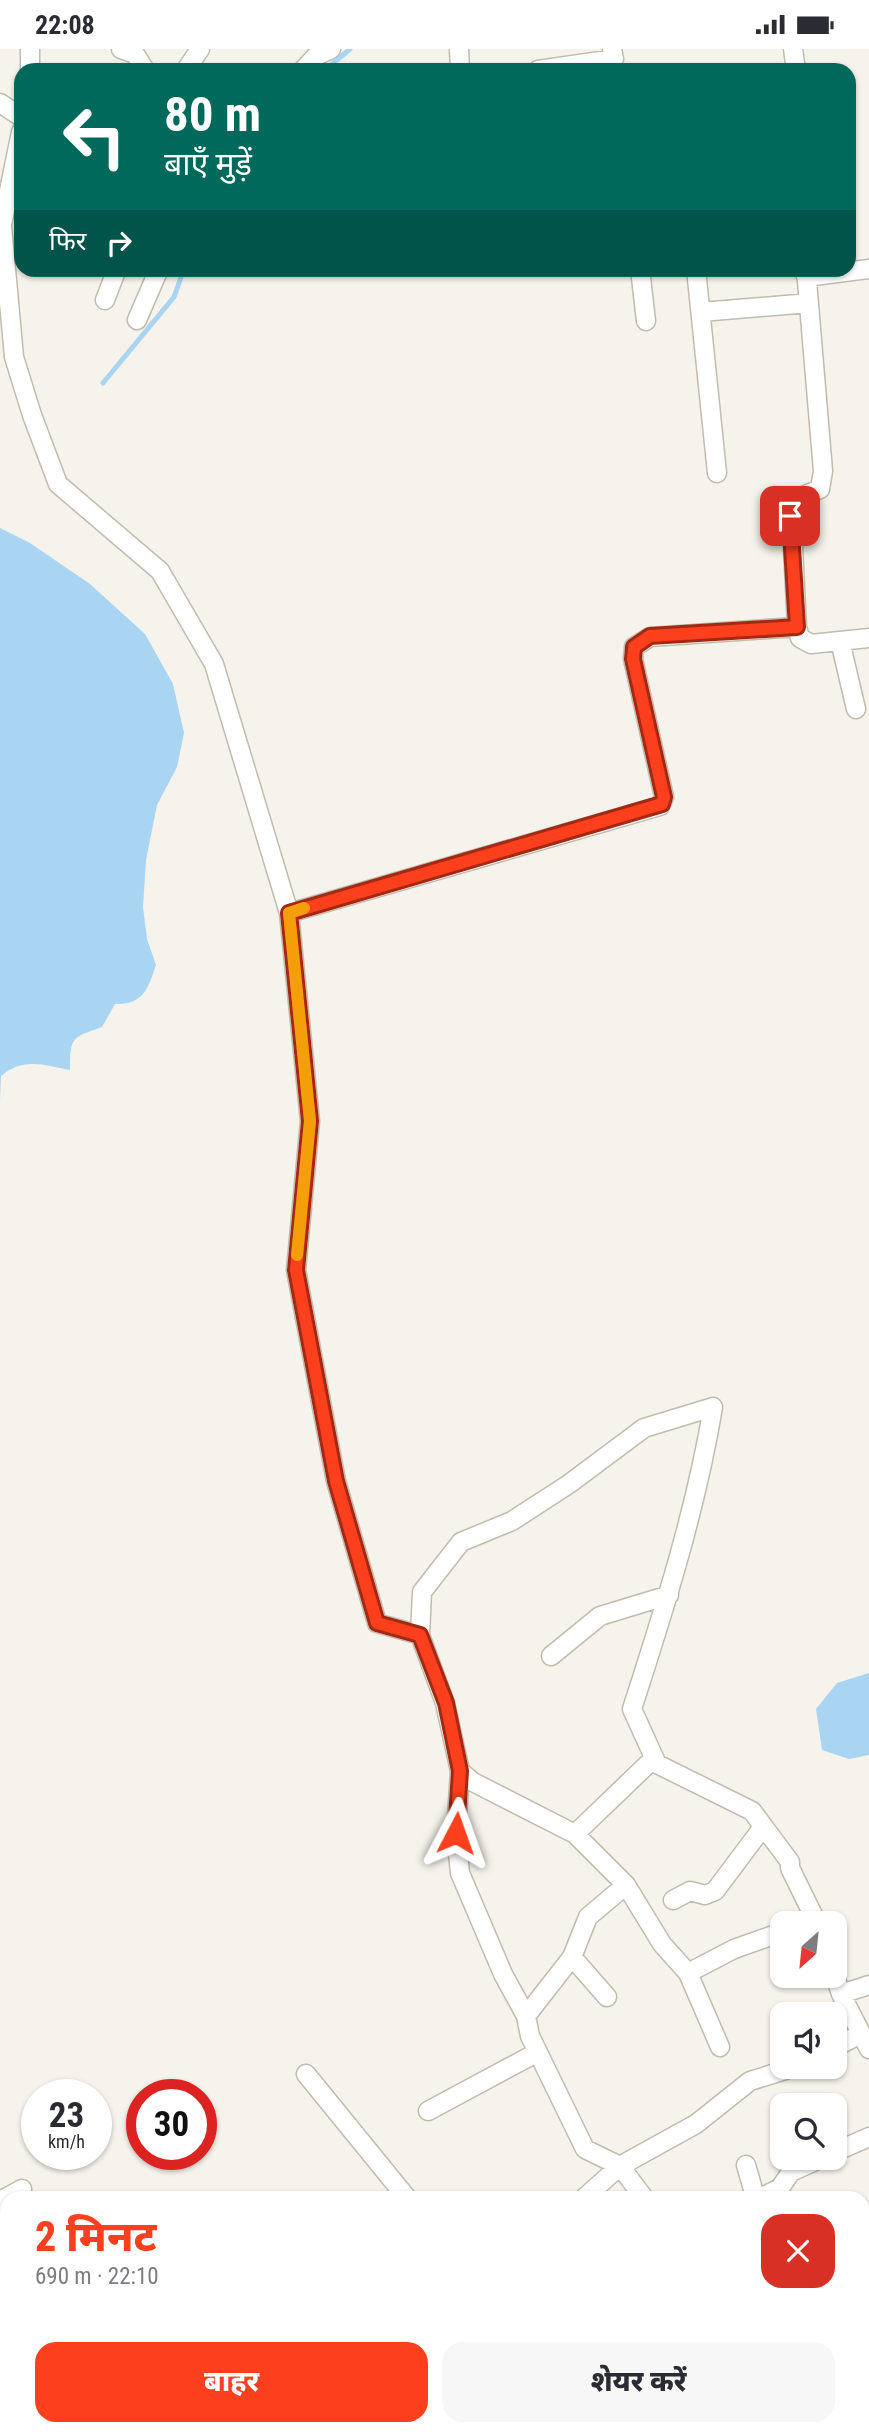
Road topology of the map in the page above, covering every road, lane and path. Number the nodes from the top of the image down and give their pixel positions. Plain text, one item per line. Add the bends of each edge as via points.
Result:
1 (121, 49) edge
2 (613, 59) edge
3 (141, 63) edge
4 (586, 63) edge
5 (14, 152) edge
6 (6, 174) edge
7 (114, 277) edge
8 (156, 277) edge
9 (641, 277) edge
10 (697, 277) edge
11 (806, 277) edge
12 (105, 300) dead end
13 (809, 303) junction
14 (701, 312) junction
15 (137, 320) dead end
16 (646, 321) dead end
17 (717, 473) dead end
18 (797, 627) junction
19 (869, 638) edge
20 (841, 641) junction
21 (856, 709) dead end
22 (289, 913) junction
23 (669, 1595) junction
24 (420, 1635) junction
25 (551, 1656) dead end
26 (657, 1764) junction
27 (460, 1771) junction
28 (763, 1827) junction
29 (575, 1834) junction
30 (626, 1885) junction
31 (673, 1900) dead end
32 (809, 1911) edge
33 (770, 1936) edge
34 (572, 1957) junction
35 (688, 1973) junction
36 (869, 1985) edge
37 (839, 1988) edge
38 (841, 1994) junction
39 (607, 1997) dead end
40 (526, 2016) junction
41 (865, 2041) edge
42 (847, 2045) edge
43 (720, 2047) dead end
44 (538, 2052) junction
45 (306, 2074) dead end
46 (770, 2075) edge
47 (428, 2111) dead end
48 (869, 2137) edge
49 (847, 2147) edge
50 (746, 2165) dead end
51 (620, 2166) junction
52 (795, 2170) edge
53 (22, 2189) dead end
54 (18, 2191) edge
55 (401, 2191) edge
56 (592, 2191) edge
57 (639, 2191) edge
58 (753, 2191) edge
59 (774, 2191) edge

1 - 3 street via 135,54
2 - 4 street
5 - 6 street
6 - 22 street via 2,225 14,357 58,484 160,571 215,664
7 - 12 street
8 - 15 street
9 - 16 street
10 - 14 street
11 - 13 street
13 - 14 street
13 - 18 street via 823,471 820,489 800,497 791,507
14 - 17 street
18 - 20 street via 804,643
18 - 22 street via 650,636 637,642 632,652 664,797 660,806
19 - 20 street
20 - 21 street
22 - 24 street via 310,1121 296,1270 304,1315 336,1481 377,1623
23 - 24 street via 713,1407 644,1427 569,1485 512,1521 461,1542 422,1592
23 - 25 street via 600,1616
23 - 26 street via 632,1709
24 - 27 street via 446,1703
26 - 28 street via 752,1811
26 - 29 street via 651,1761
27 - 29 street
27 - 40 street via 456,1833 460,1874
28 - 31 street via 715,1891 705,1895 690,1891
28 - 32 street via 790,1862
29 - 30 street
30 - 34 street via 588,1917
30 - 35 street via 662,1944
33 - 35 street
34 - 39 street
34 - 40 street
35 - 43 street
36 - 38 street
37 - 38 street
38 - 41 street
40 - 44 street
41 - 42 street
44 - 47 street
44 - 51 street via 585,2149
45 - 55 street
46 - 51 street via 750,2081 696,2124
48 - 49 street
50 - 58 street
51 - 56 street
51 - 57 street
52 - 59 street
53 - 54 street

